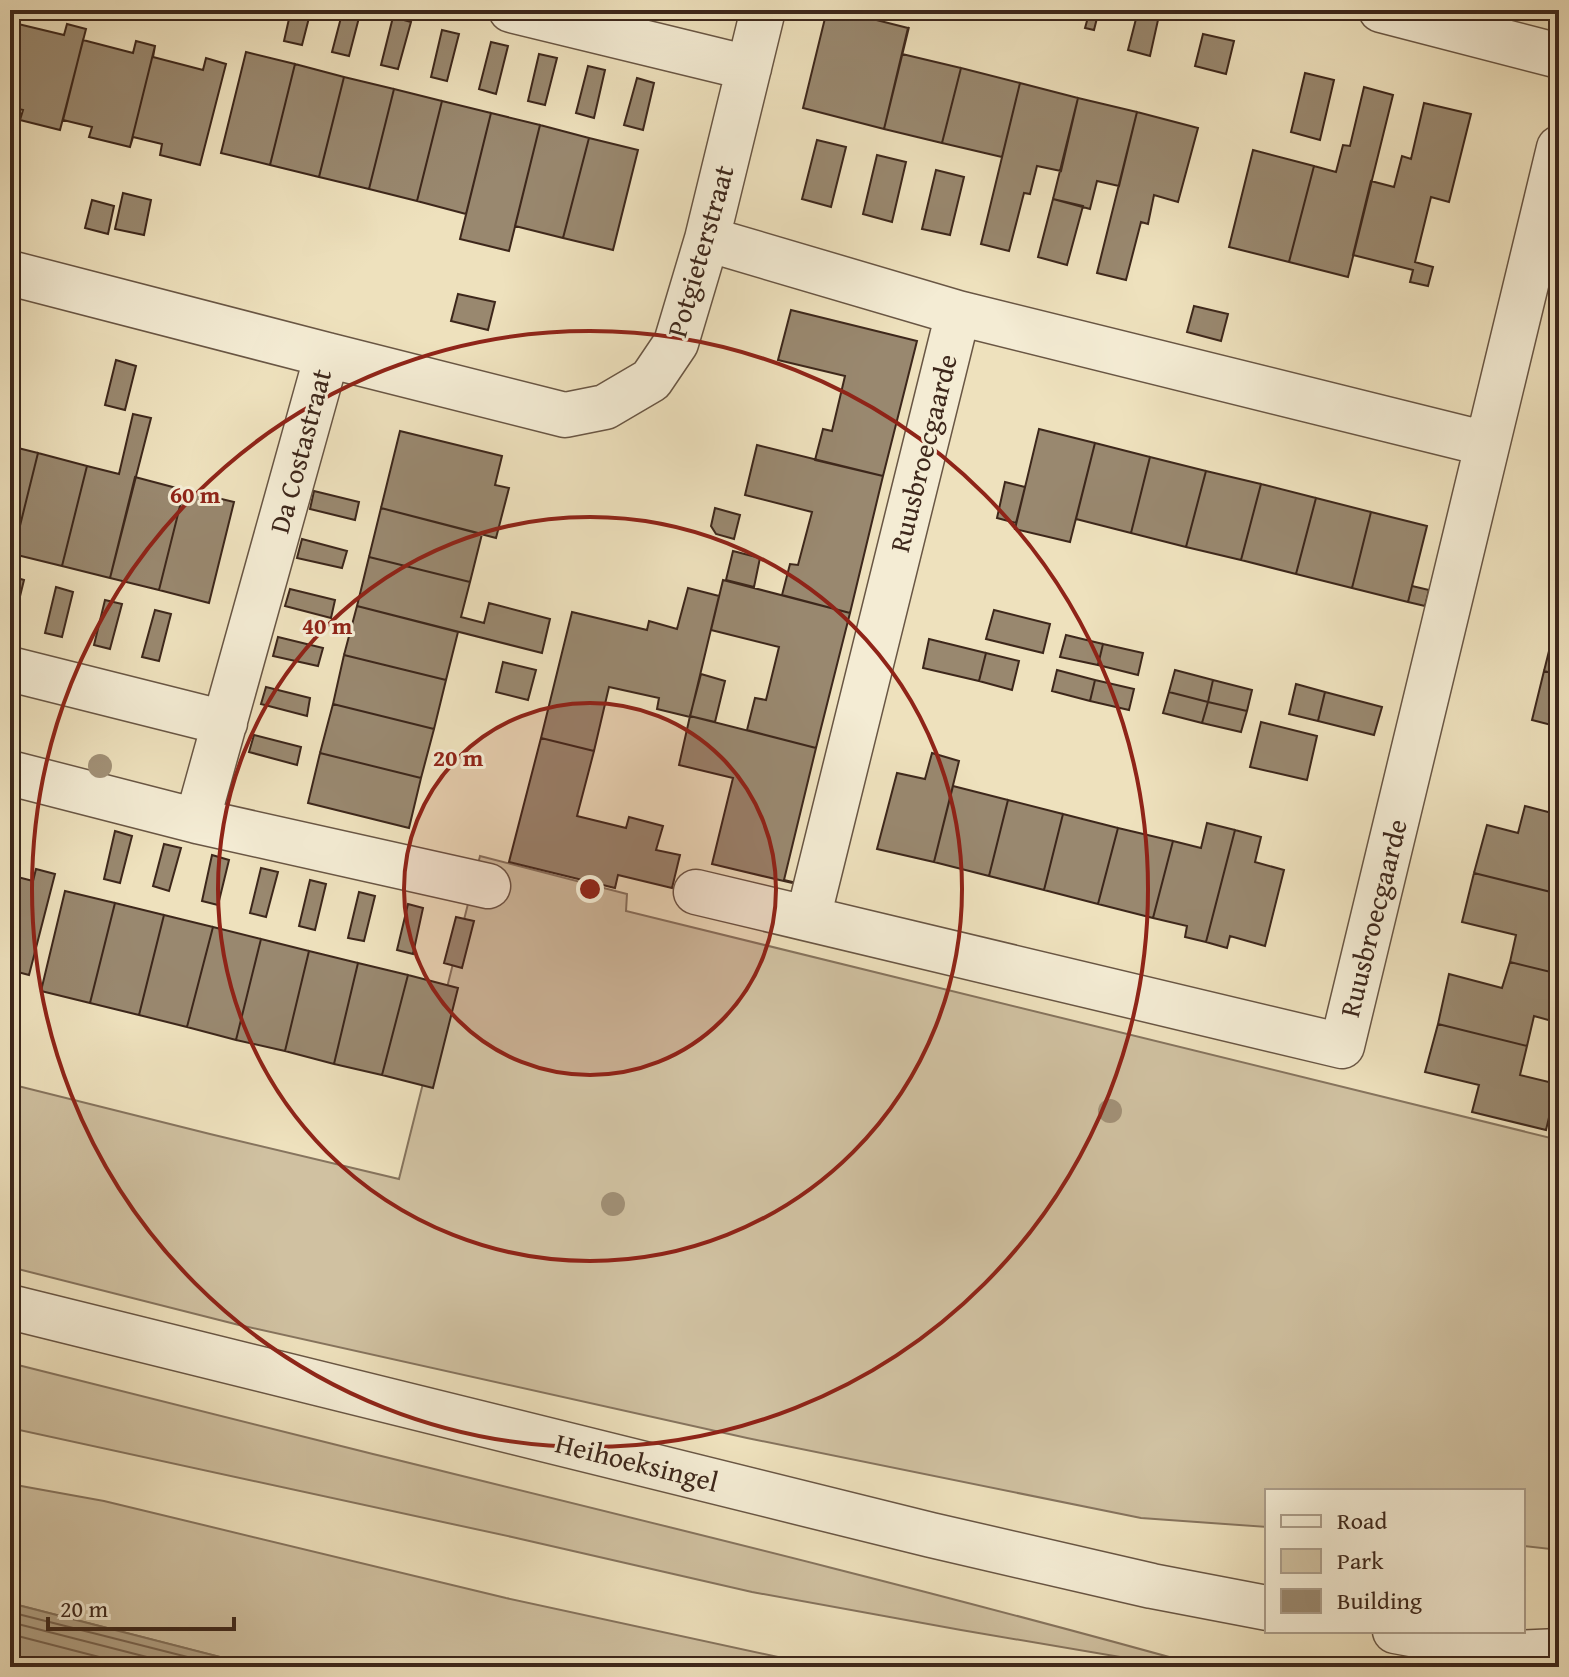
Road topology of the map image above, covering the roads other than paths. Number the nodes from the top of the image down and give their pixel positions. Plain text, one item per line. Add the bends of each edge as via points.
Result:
1 (511, 10) edge
2 (763, 10) edge
3 (1381, 10) edge
4 (1559, 56) edge
5 (749, 68) junction
6 (1559, 148) edge
7 (707, 239) junction
8 (10, 273) edge
9 (958, 313) junction
10 (327, 355) junction
11 (1487, 444) junction
12 (10, 669) edge
13 (225, 723) junction
14 (10, 773) edge
15 (197, 821) junction
16 (488, 886) dead end
17 (696, 892) dead end
18 (808, 918) junction
19 (10, 1307) edge
20 (1265, 1608) edge
21 (1404, 1633) edge
22 (1559, 1651) edge
23 (1526, 1660) edge

1 - 5 street
2 - 5 street, Potgieterstraat
3 - 4 street
5 - 7 street, Potgieterstraat
6 - 11 street, Ruusbroecgaarde
7 - 9 street
7 - 10 street, Potgieterstraat via 676,343 651,380 605,407 565,415
8 - 10 street, Da Costastraat
9 - 11 street
9 - 18 street, Ruusbroecgaarde
10 - 13 street, Da Costastraat
11 - 18 street, Ruusbroecgaarde via 1342,1046
12 - 13 street
13 - 15 street, Da Costastraat
14 - 15 street
15 - 16 street
17 - 18 street, Ruusbroecgaarde
19 - 20 street, Heihoeksingel via 931,1535
21 - 23 street
22 - 23 street

